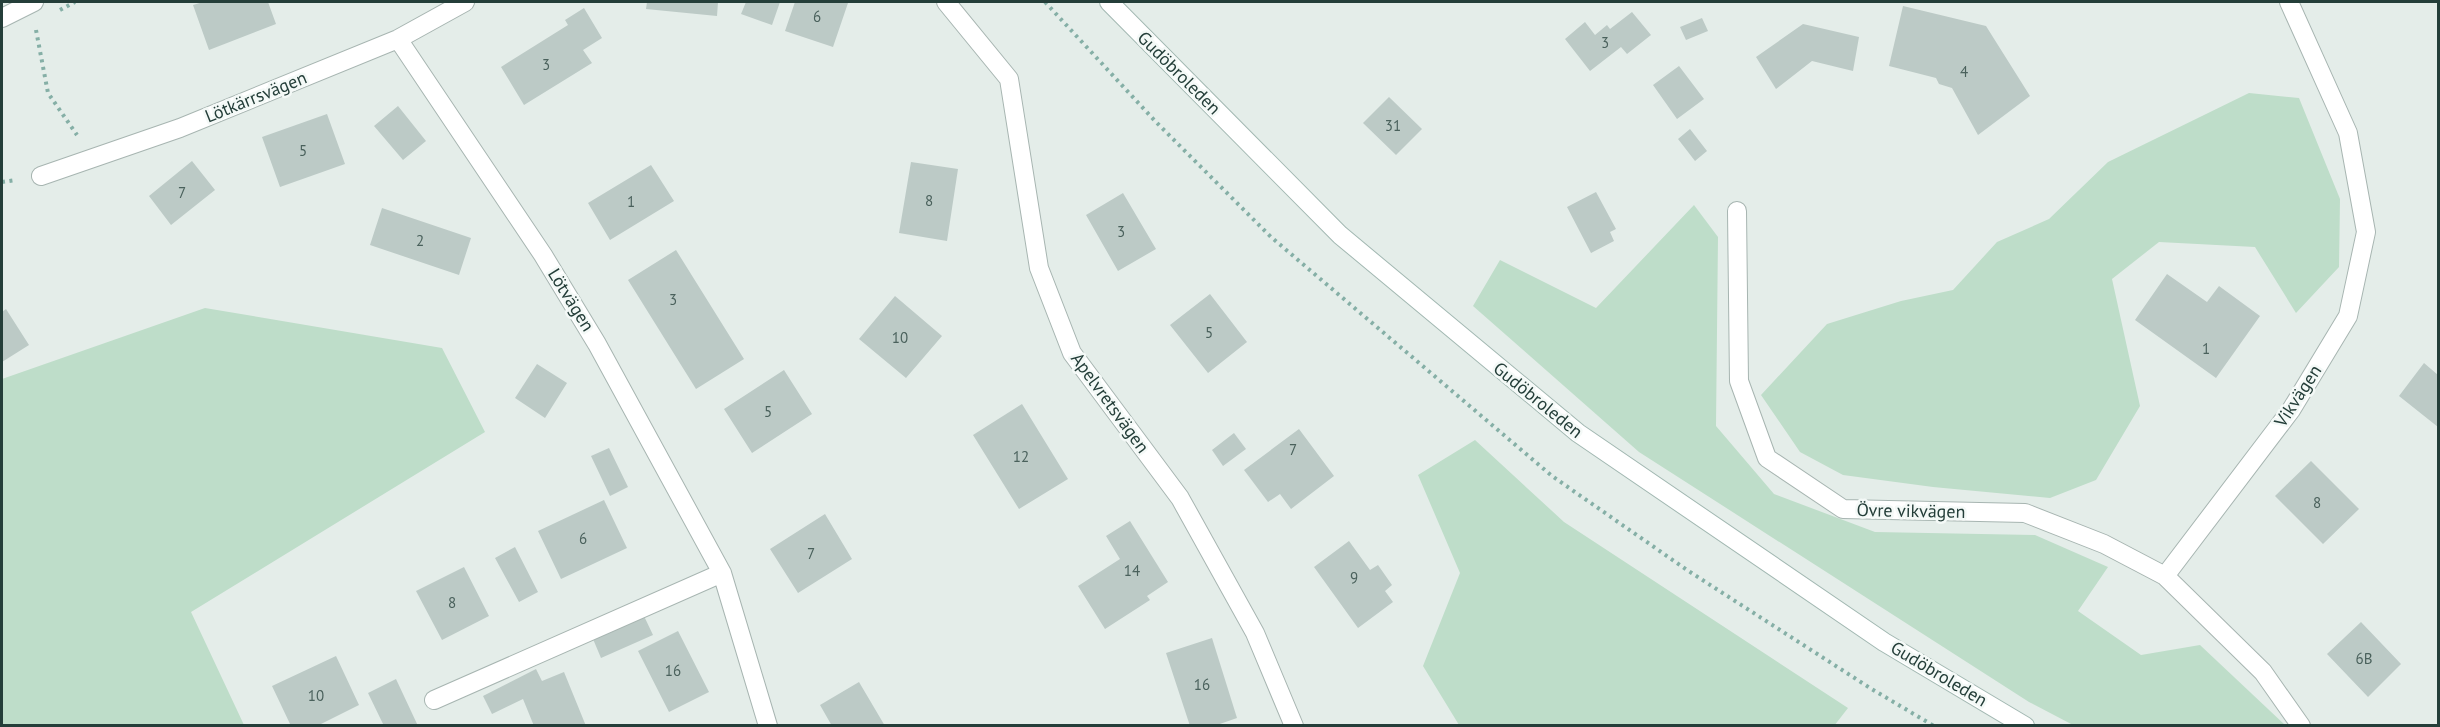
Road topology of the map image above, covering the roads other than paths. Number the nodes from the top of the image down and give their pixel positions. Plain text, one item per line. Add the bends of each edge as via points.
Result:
1 (34, 2) edge
2 (465, 2) edge
3 (946, 2) edge
4 (1109, 2) edge
5 (2289, 2) edge
6 (2, 18) edge
7 (398, 39) junction
8 (41, 176) dead end
9 (1737, 211) dead end
10 (722, 573) junction
11 (2165, 576) junction
12 (434, 700) dead end
13 (768, 726) edge
14 (1294, 726) edge
15 (2025, 726) edge
16 (2301, 726) edge

1 - 6 street
2 - 7 street, Lötkärrsvägen
3 - 14 street, Apelvretsvägen via 1009,79 1039,268 1072,353 1180,498 1255,633
4 - 15 street, Gudöbroleden via 1340,235 1578,433 1884,642
5 - 11 street, Vikvägen via 2348,133 2366,232 2351,306 2291,410
7 - 8 street, Lötkärrsvägen via 180,128
7 - 10 street, Lötvägen via 543,255 597,344
9 - 11 street, Övre vikvägen via 1738,381 1767,458 1843,509 2025,513 2104,544
10 - 12 street
10 - 13 street, Lötvägen
11 - 16 street via 2263,672

